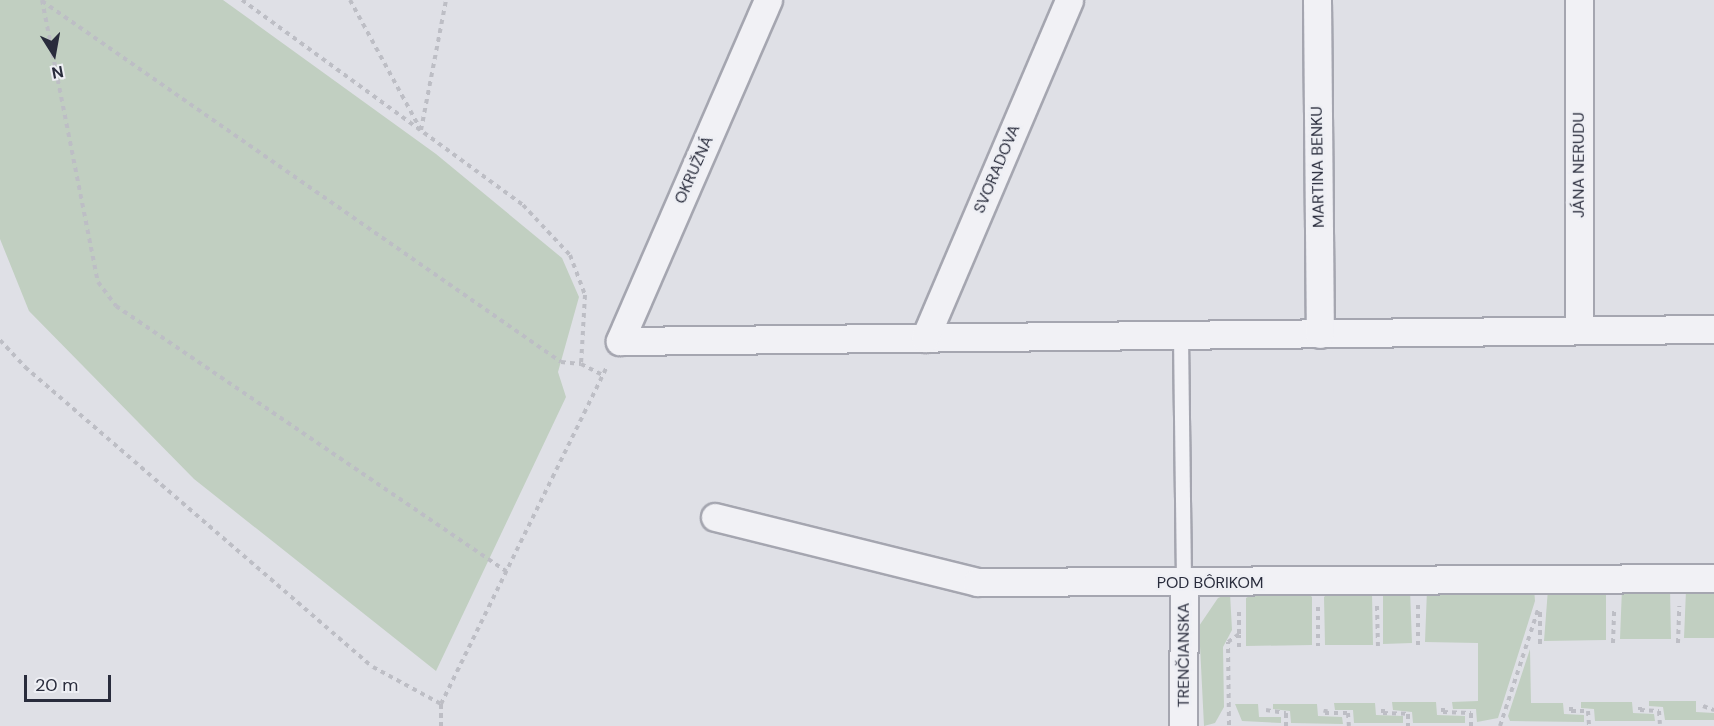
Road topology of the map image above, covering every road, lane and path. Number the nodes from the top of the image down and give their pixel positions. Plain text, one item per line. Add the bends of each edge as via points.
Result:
1 (42, 0) edge
2 (242, 0) edge
3 (350, 0) edge
4 (446, 0) edge
5 (768, 0) edge
6 (1069, 0) edge
7 (1317, 0) edge
8 (1579, 0) edge
9 (421, 130) junction
10 (1714, 329) edge
11 (1579, 330) junction
12 (1320, 334) junction
13 (1181, 336) junction
14 (925, 338) junction
15 (0, 340) edge
16 (620, 341) junction
17 (581, 364) junction
18 (603, 375) junction
19 (715, 517) dead end
20 (506, 571) junction
21 (1714, 578) edge
22 (1614, 579) junction
23 (1679, 579) junction
24 (1377, 581) junction
25 (1418, 581) junction
26 (1239, 582) junction
27 (1318, 582) junction
28 (1184, 583) junction
29 (1239, 634) junction
30 (1613, 643) dead end
31 (1678, 643) dead end
32 (1540, 644) dead end
33 (1418, 645) dead end
34 (1318, 646) dead end
35 (1378, 646) dead end
36 (1239, 647) dead end
37 (441, 704) junction
38 (1640, 706) dead end
39 (1703, 706) dead end
40 (1571, 707) dead end
41 (1443, 708) dead end
42 (1383, 709) dead end
43 (1266, 710) dead end
44 (1326, 710) dead end
45 (1714, 710) edge
46 (1660, 724) dead end
47 (1229, 725) edge
48 (441, 726) edge
49 (1183, 726) edge
50 (1286, 726) edge
51 (1348, 726) edge
52 (1408, 726) edge
53 (1471, 726) edge
54 (1500, 726) edge
55 (1589, 726) edge

1 - 17 path via 561,362
1 - 20 path via 98,282 116,306
2 - 9 path
3 - 9 path
4 - 9 path
5 - 16 street, OKRUŽNÁ
6 - 14 street, SVORADOVA
7 - 12 street, MARTINA BENKU
8 - 11 street, JÁNA NERUDU
9 - 17 path via 523,205 570,255 585,295
10 - 11 street
11 - 12 street
12 - 13 street
13 - 14 street
13 - 28 lane
14 - 16 street
15 - 37 path via 25,367 373,667
16 - 18 path
17 - 18 path
18 - 20 path
19 - 28 street, POD BÔRIKOM via 977,582
20 - 37 path
21 - 23 street, POD BÔRIKOM
22 - 23 street, POD BÔRIKOM
22 - 25 street, POD BÔRIKOM
22 - 30 path
23 - 31 path
24 - 25 street, POD BÔRIKOM
24 - 27 street, POD BÔRIKOM
24 - 35 path
25 - 33 path
26 - 27 street, POD BÔRIKOM
26 - 28 street, POD BÔRIKOM
26 - 29 path
27 - 34 path
28 - 49 street, TRENČIANSKA
29 - 36 path
29 - 47 path via 1228,642
32 - 54 path via 1540,603
37 - 48 path
38 - 46 path via 1640,711 1659,711
39 - 45 path
40 - 55 path via 1571,711 1588,711
41 - 53 path via 1443,712 1471,712
42 - 52 path via 1383,713 1408,714
43 - 50 path via 1286,713
44 - 51 path via 1325,713 1348,713

